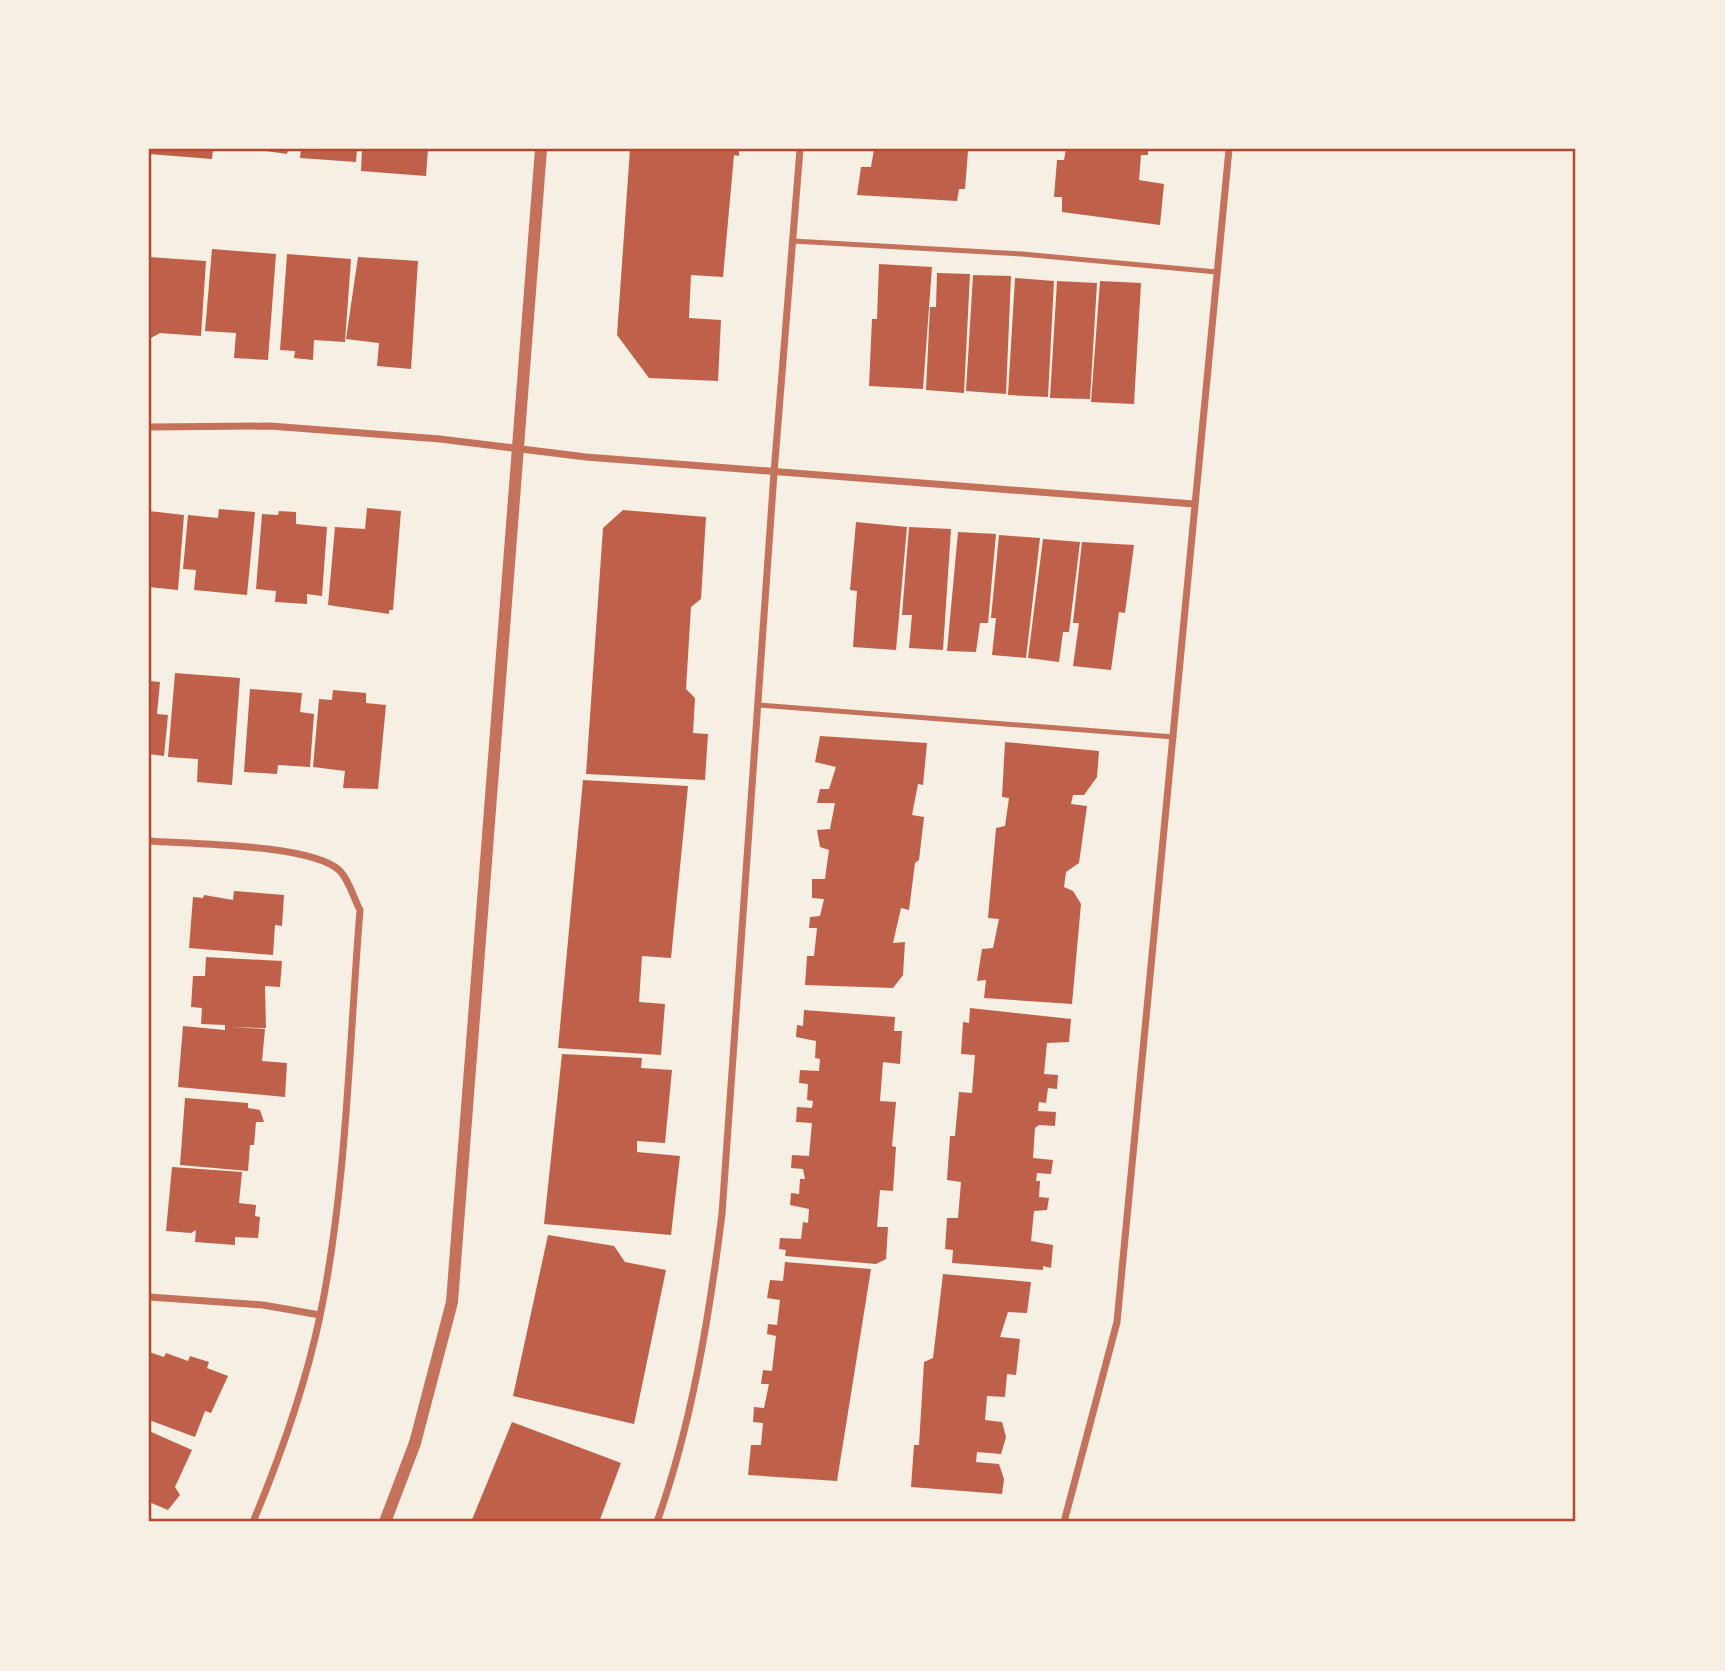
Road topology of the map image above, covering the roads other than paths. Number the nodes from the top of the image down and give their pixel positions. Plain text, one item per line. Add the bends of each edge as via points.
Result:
1 (541, 149) edge
2 (800, 149) edge
3 (1229, 149) edge
4 (793, 241) junction
5 (1217, 272) junction
6 (149, 426) edge
7 (518, 448) junction
8 (774, 473) junction
9 (1194, 504) junction
10 (760, 705) junction
11 (1174, 737) junction
12 (149, 841) edge
13 (149, 1297) edge
14 (320, 1315) junction
15 (253, 1522) edge
16 (385, 1522) edge
17 (657, 1522) edge
18 (1064, 1522) edge

1 - 7 street
2 - 4 street
3 - 5 street
4 - 5 lane via 1022,254
4 - 8 street
5 - 9 street
6 - 7 street via 270,426
7 - 8 street
7 - 16 street via 452,1302 415,1443
8 - 9 street
8 - 10 street
9 - 11 street
10 - 11 lane
10 - 17 street via 722,1214 694,1388
11 - 18 street via 1117,1321
12 - 14 street via 292,852 322,860 341,872 360,910 337,1206
13 - 14 street
14 - 15 street via 303,1385

